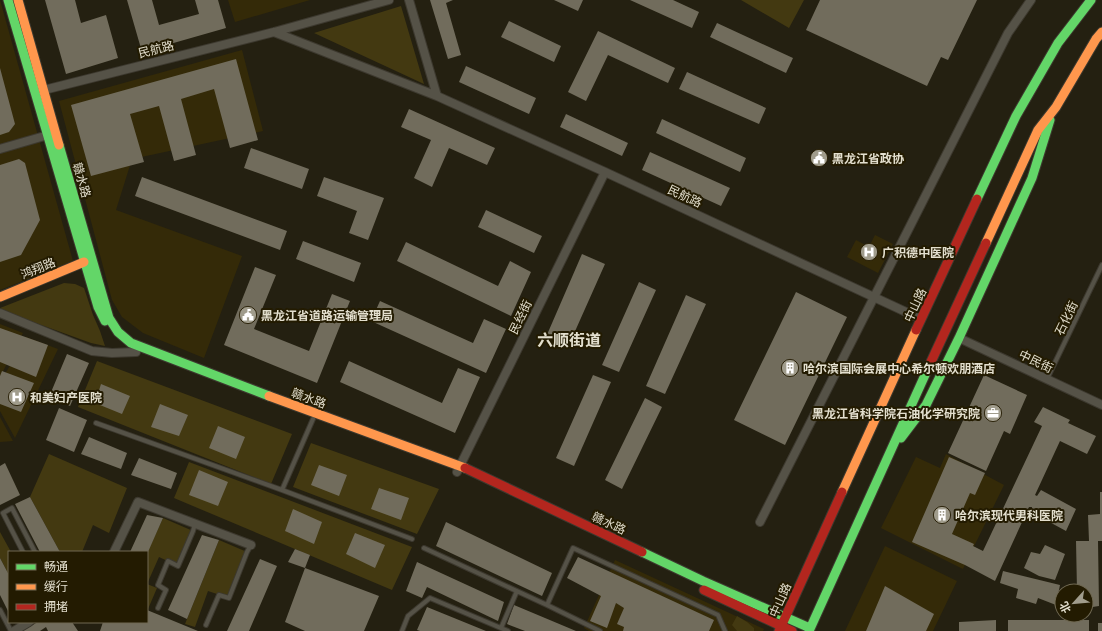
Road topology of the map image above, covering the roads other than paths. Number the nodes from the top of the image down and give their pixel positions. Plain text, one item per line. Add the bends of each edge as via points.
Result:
1 (8, 0) edge
2 (18, 0) edge
3 (389, 0) edge
4 (409, 0) edge
5 (1030, 0) edge
6 (1092, 0) edge
7 (274, 32) junction
8 (1102, 32) edge
9 (44, 90) junction
10 (437, 96) junction
11 (1054, 110) junction
12 (48, 135) junction
13 (0, 149) edge
14 (605, 172) junction
15 (84, 262) junction
16 (1102, 265) edge
17 (0, 297) edge
18 (873, 297) junction
19 (0, 313) edge
20 (921, 320) junction
21 (959, 338) junction
22 (136, 352) junction
23 (1047, 380) junction
24 (1102, 406) edge
25 (313, 419) junction
26 (96, 422) dead end
27 (891, 450) junction
28 (458, 469) junction
29 (282, 490) junction
30 (760, 522) dead end
31 (195, 523) junction
32 (412, 540) dead end
33 (251, 545) joint
34 (424, 548) dead end
35 (22, 551) edge
36 (34, 551) edge
37 (114, 551) edge
38 (517, 591) junction
39 (547, 605) junction
40 (158, 608) dead end
41 (0, 610) edge
42 (8, 623) edge
43 (27, 623) edge
44 (206, 625) dead end
45 (782, 625) edge
46 (501, 628) junction
47 (810, 630) edge
48 (13, 631) edge
49 (403, 631) edge
50 (508, 631) edge
51 (600, 631) edge
52 (725, 631) edge
53 (792, 631) edge

1 - 12 main road, 赣水路
2 - 9 main road, 赣水路
3 - 7 street, 民航路
4 - 10 street
5 - 18 street via 1008,33
6 - 20 main road, 中山路 via 1058,43 1016,116
7 - 9 street, 民航路
7 - 10 street, 民航路
8 - 11 main road
9 - 28 main road, 赣水路 via 109,318 123,337 131,343
10 - 14 street, 民航路
11 - 21 main road via 1032,178
11 - 27 main road via 1038,130
12 - 13 street
12 - 15 main road, 赣水路
14 - 18 street, 民航路
14 - 28 street, 民经街
15 - 17 main road, 鸿翔路
15 - 22 main road, 赣水路 via 98,307 111,333 121,344
16 - 23 lane, 石化街
18 - 20 street, 民航路
18 - 30 street
19 - 22 street, 赣水路 via 92,351
20 - 45 main road, 中山路
21 - 23 street, 中民街
21 - 27 main road via 926,405
22 - 25 main road, 赣水路
23 - 24 street, 中民街
25 - 28 main road, 赣水路
25 - 29 lane
26 - 29 lane
27 - 47 main road
28 - 45 main road, 赣水路 via 703,581
29 - 32 lane
31 - 33 street
31 - 37 street via 138,502
31 - 40 lane via 178,566 168,561 158,585 166,590
33 - 44 lane via 229,598 219,595
34 - 38 lane
35 - 36 lane via 3,513 12,508
38 - 39 lane
38 - 46 lane
39 - 51 lane
39 - 52 lane via 573,548 718,616
41 - 42 lane
43 - 48 street
45 - 47 main road, 赣水路
45 - 53 main road, 赣水路
46 - 49 lane via 430,598 408,616
46 - 50 lane

